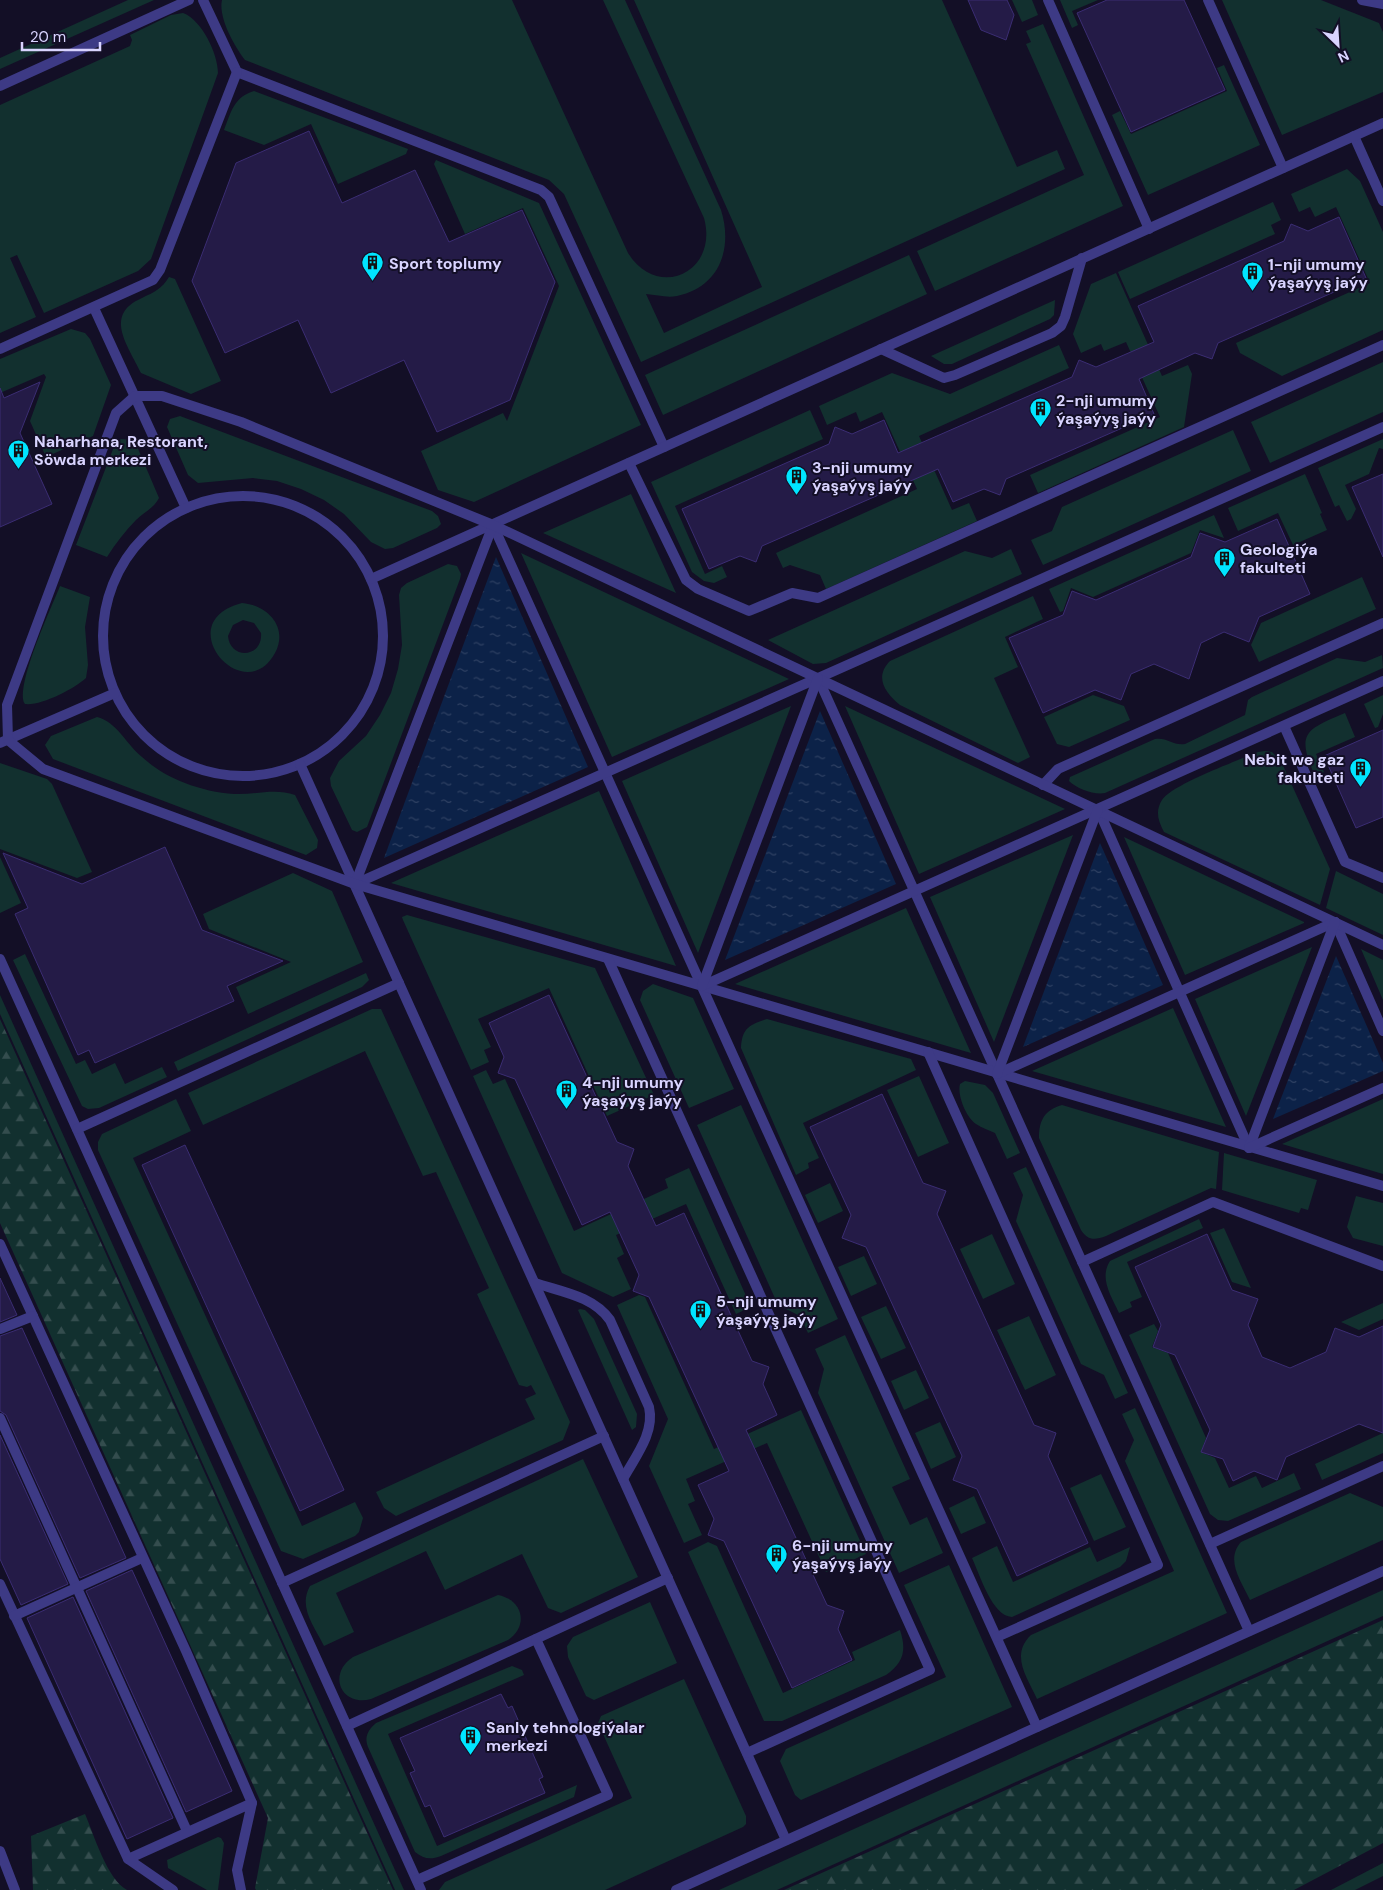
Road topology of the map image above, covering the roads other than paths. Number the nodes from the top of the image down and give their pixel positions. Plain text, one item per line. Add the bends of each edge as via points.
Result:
1 (190, 0) edge
2 (203, 0) edge
3 (1048, 0) edge
4 (1208, 0) edge
5 (1362, 0) edge
6 (1383, 4) edge
7 (237, 72) junction
8 (0, 86) edge
9 (1383, 123) edge
10 (1354, 136) junction
11 (1283, 168) junction
12 (1383, 200) edge
13 (1149, 228) junction
14 (1082, 258) junction
15 (94, 308) junction
16 (1383, 345) edge
17 (0, 349) edge
18 (881, 349) junction
19 (135, 396) junction
20 (1383, 427) edge
21 (664, 447) junction
22 (629, 463) junction
23 (186, 508) junction
24 (493, 525) junction
25 (372, 578) junction
26 (1383, 623) edge
27 (818, 678) junction
28 (1383, 681) edge
29 (115, 693) junction
30 (1284, 726) junction
31 (4, 742) edge
32 (300, 764) junction
33 (605, 773) junction
34 (1043, 785) junction
35 (1098, 809) junction
36 (1383, 878) edge
37 (355, 884) junction
38 (914, 891) junction
39 (1335, 922) junction
40 (1383, 945) edge
41 (0, 959) edge
42 (608, 959) junction
43 (399, 983) junction
44 (702, 986) junction
45 (1180, 992) junction
46 (1383, 1031) edge
47 (928, 1052) junction
48 (997, 1074) junction
49 (1383, 1088) edge
50 (77, 1129) junction
51 (1249, 1148) junction
52 (1383, 1186) edge
53 (0, 1244) edge
54 (1082, 1262) junction
55 (1383, 1266) edge
56 (535, 1283) junction
57 (33, 1316) junction
58 (0, 1329) edge
59 (0, 1418) edge
60 (604, 1436) junction
61 (1383, 1466) edge
62 (623, 1479) junction
63 (1210, 1544) junction
64 (142, 1558) junction
65 (1383, 1571) edge
66 (668, 1578) junction
67 (282, 1583) junction
68 (0, 1584) edge
69 (78, 1587) junction
70 (14, 1616) junction
71 (1249, 1632) junction
72 (997, 1637) junction
73 (536, 1638) junction
74 (347, 1726) junction
75 (1037, 1727) junction
76 (747, 1753) junction
77 (252, 1802) junction
78 (188, 1831) junction
79 (786, 1840) junction
80 (0, 1851) edge
81 (128, 1859) junction
82 (419, 1885) edge
83 (15, 1890) edge
84 (173, 1890) edge
85 (241, 1890) edge
86 (676, 1890) edge

1 - 8 lane
2 - 7 lane
3 - 13 lane
4 - 11 lane
5 - 6 lane
7 - 15 lane via 160,270 142,287
7 - 21 lane via 541,190 549,197
9 - 10 lane
10 - 11 lane
10 - 12 lane
11 - 13 lane
13 - 14 lane
14 - 18 lane
14 - 18 lane via 1065,317 1052,333 944,378
15 - 17 lane
15 - 19 lane
16 - 22 lane via 818,598 792,593 749,611 698,589 686,580
18 - 21 lane
19 - 23 lane
19 - 24 lane via 162,396 241,422
19 - 31 lane via 116,412 7,705
20 - 27 lane
21 - 22 lane
22 - 24 lane
23 - 25 lane via 234,496 282,501 326,522 360,557
23 - 29 lane via 146,536 130,554 111,590 103,646
24 - 25 lane
24 - 27 lane
24 - 33 lane
24 - 37 lane
25 - 32 lane via 380,602 383,650 370,697 341,736
26 - 34 lane via 1058,769
27 - 33 lane
27 - 34 lane
27 - 38 lane
27 - 44 lane
28 - 30 lane
29 - 31 lane
29 - 32 lane via 142,733 161,749 197,768 229,775 253,775 277,772
30 - 35 lane
30 - 36 lane via 1345,862
31 - 37 lane via 43,769
32 - 37 lane
33 - 37 lane
33 - 44 lane
34 - 35 lane
35 - 38 lane
35 - 39 lane
35 - 45 lane
35 - 48 lane
37 - 42 lane
37 - 43 lane
38 - 44 lane
38 - 48 lane
39 - 40 lane
39 - 45 lane
39 - 46 lane
39 - 51 lane
41 - 50 lane
42 - 44 lane
42 - 76 lane via 930,1670
43 - 50 lane
43 - 56 lane
44 - 47 lane
44 - 72 lane
45 - 48 lane
45 - 51 lane
47 - 48 lane
47 - 72 lane via 1158,1565
48 - 51 lane
48 - 54 lane
49 - 51 lane
50 - 67 lane
51 - 52 lane
53 - 57 lane
54 - 55 lane via 1213,1202
54 - 63 lane
56 - 60 lane
56 - 62 lane via 588,1300 602,1309 650,1407 650,1429
57 - 58 lane
57 - 64 lane
59 - 69 lane
60 - 62 lane
60 - 67 lane
61 - 63 lane
62 - 66 lane
63 - 71 lane
64 - 69 lane
64 - 77 lane
65 - 71 lane
66 - 73 lane
66 - 76 lane
67 - 74 lane
68 - 70 lane
69 - 70 lane
69 - 78 lane
70 - 81 lane
71 - 75 lane
72 - 75 lane
73 - 74 lane
73 - 82 lane via 608,1795
74 - 82 lane
75 - 79 lane
76 - 79 lane
77 - 78 lane
77 - 85 lane via 237,1870
78 - 81 lane
79 - 86 lane
80 - 83 lane
81 - 84 lane

